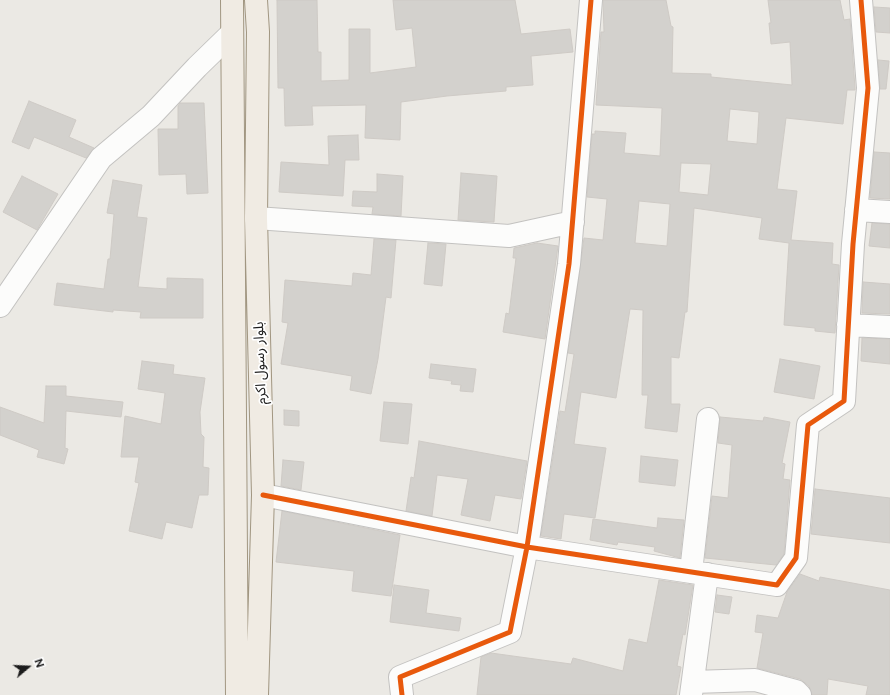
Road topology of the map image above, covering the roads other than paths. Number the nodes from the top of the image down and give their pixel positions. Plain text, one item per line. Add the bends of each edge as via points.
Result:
1 (232, 0) edge
2 (256, 0) edge
3 (591, 0) edge
4 (861, 0) edge
5 (258, 32) junction
6 (232, 33) junction
7 (856, 210) junction
8 (890, 212) edge
9 (256, 218) junction
10 (573, 222) junction
11 (0, 306) edge
12 (848, 325) junction
13 (890, 327) edge
14 (708, 419) dead end
15 (263, 495) junction
16 (527, 547) junction
17 (699, 573) junction
18 (692, 688) edge
19 (237, 695) edge
20 (257, 695) edge
21 (402, 695) edge
22 (800, 695) edge

1 - 6 main road, بلوار رسول اکرم
2 - 5 main road, بلوار رسول اکرم
3 - 10 street
4 - 7 street via 868,88
5 - 6 main road
5 - 9 main road, بلوار رسول اکرم
6 - 11 street via 151,116 101,158
6 - 19 main road, بلوار رسول اکرم
7 - 8 street
7 - 12 street
9 - 10 street via 509,236
9 - 15 main road, بلوار رسول اکرم
10 - 16 street
12 - 13 street
12 - 17 street via 844,401 808,425 796,558 777,586
14 - 17 street
15 - 16 street
15 - 20 main road, بلوار رسول اکرم
16 - 17 street
16 - 21 street via 510,632 400,677
17 - 18 street
18 - 22 street via 755,680 796,691

